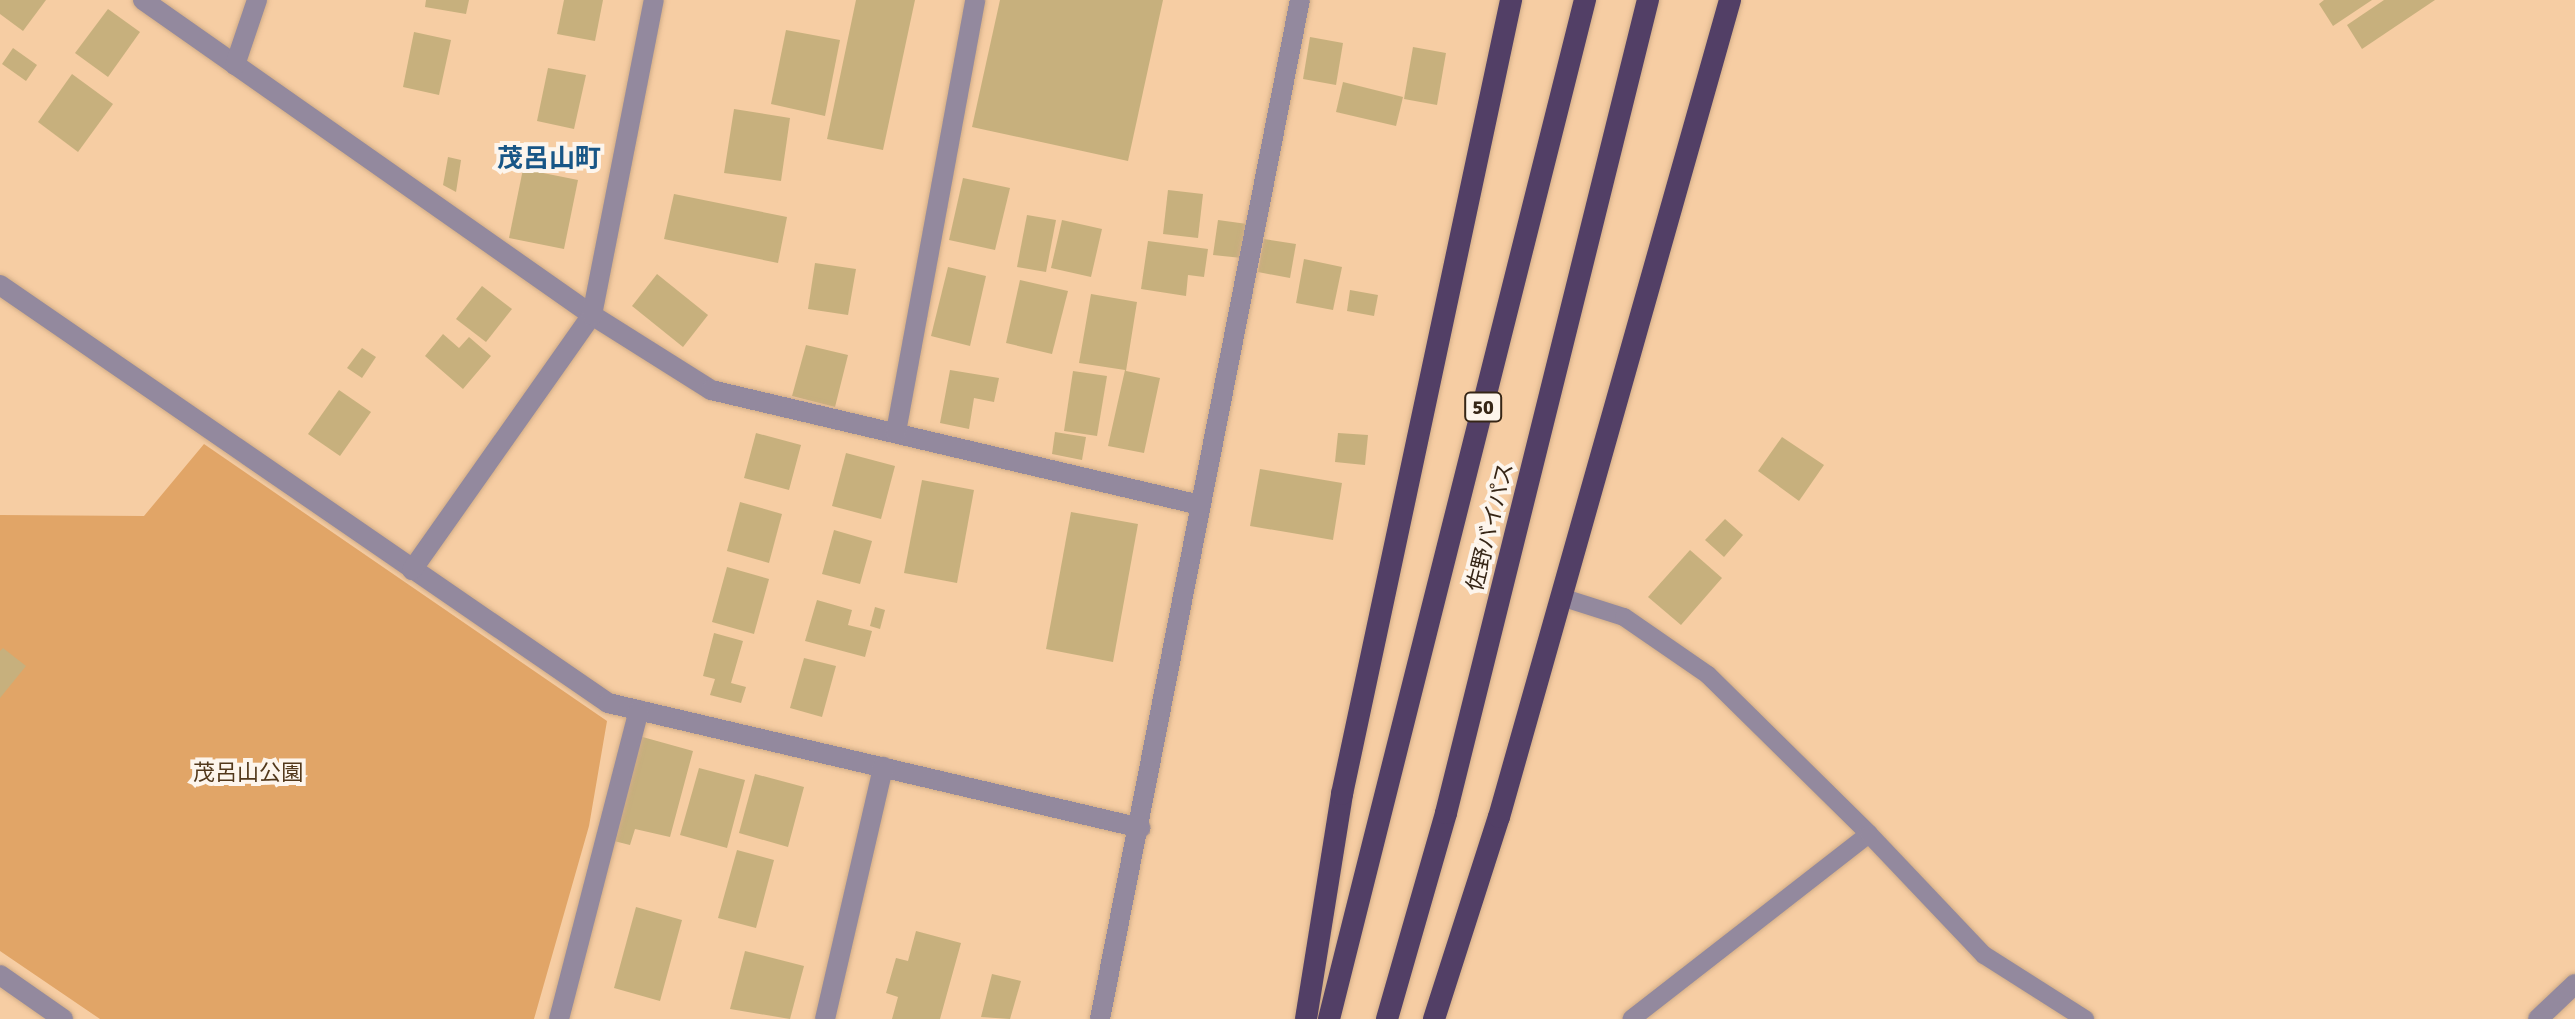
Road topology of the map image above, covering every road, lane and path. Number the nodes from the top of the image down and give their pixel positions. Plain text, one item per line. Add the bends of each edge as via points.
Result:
1 (143, 0) edge
2 (257, 0) edge
3 (654, 0) edge
4 (975, 0) edge
5 (1300, 0) edge
6 (1511, 0) edge
7 (1585, 0) edge
8 (1648, 0) edge
9 (1730, 0) edge
10 (235, 65) junction
11 (0, 285) edge
12 (592, 315) junction
13 (896, 432) junction
14 (1200, 505) junction
15 (412, 570) junction
16 (1561, 597) junction
17 (639, 710) junction
18 (883, 767) junction
19 (1141, 828) junction
20 (1869, 834) junction
21 (0, 975) edge
22 (2575, 984) edge
23 (63, 1019) edge
24 (559, 1019) edge
25 (825, 1019) edge
26 (1100, 1019) edge
27 (1306, 1019) edge
28 (1329, 1019) edge
29 (1387, 1019) edge
30 (1434, 1019) edge
31 (1631, 1019) edge
32 (2085, 1019) edge
33 (2538, 1019) edge

1 - 10 street
2 - 10 street
3 - 12 street
4 - 13 street
5 - 14 street
6 - 27 highway via 1342,794
7 - 28 highway, 佐野バイパス / 50
8 - 29 highway, 佐野バイパス via 1446,813
9 - 16 highway
10 - 12 street
11 - 15 street
12 - 13 street via 711,390
12 - 15 street
13 - 14 street
14 - 19 street
15 - 17 street via 608,703
16 - 20 lane via 1624,617 1708,675
16 - 30 highway via 1499,817
17 - 18 street
17 - 24 street
18 - 19 street
18 - 25 street
19 - 26 street
20 - 31 lane
20 - 32 lane via 1984,955
21 - 23 street
22 - 33 street

